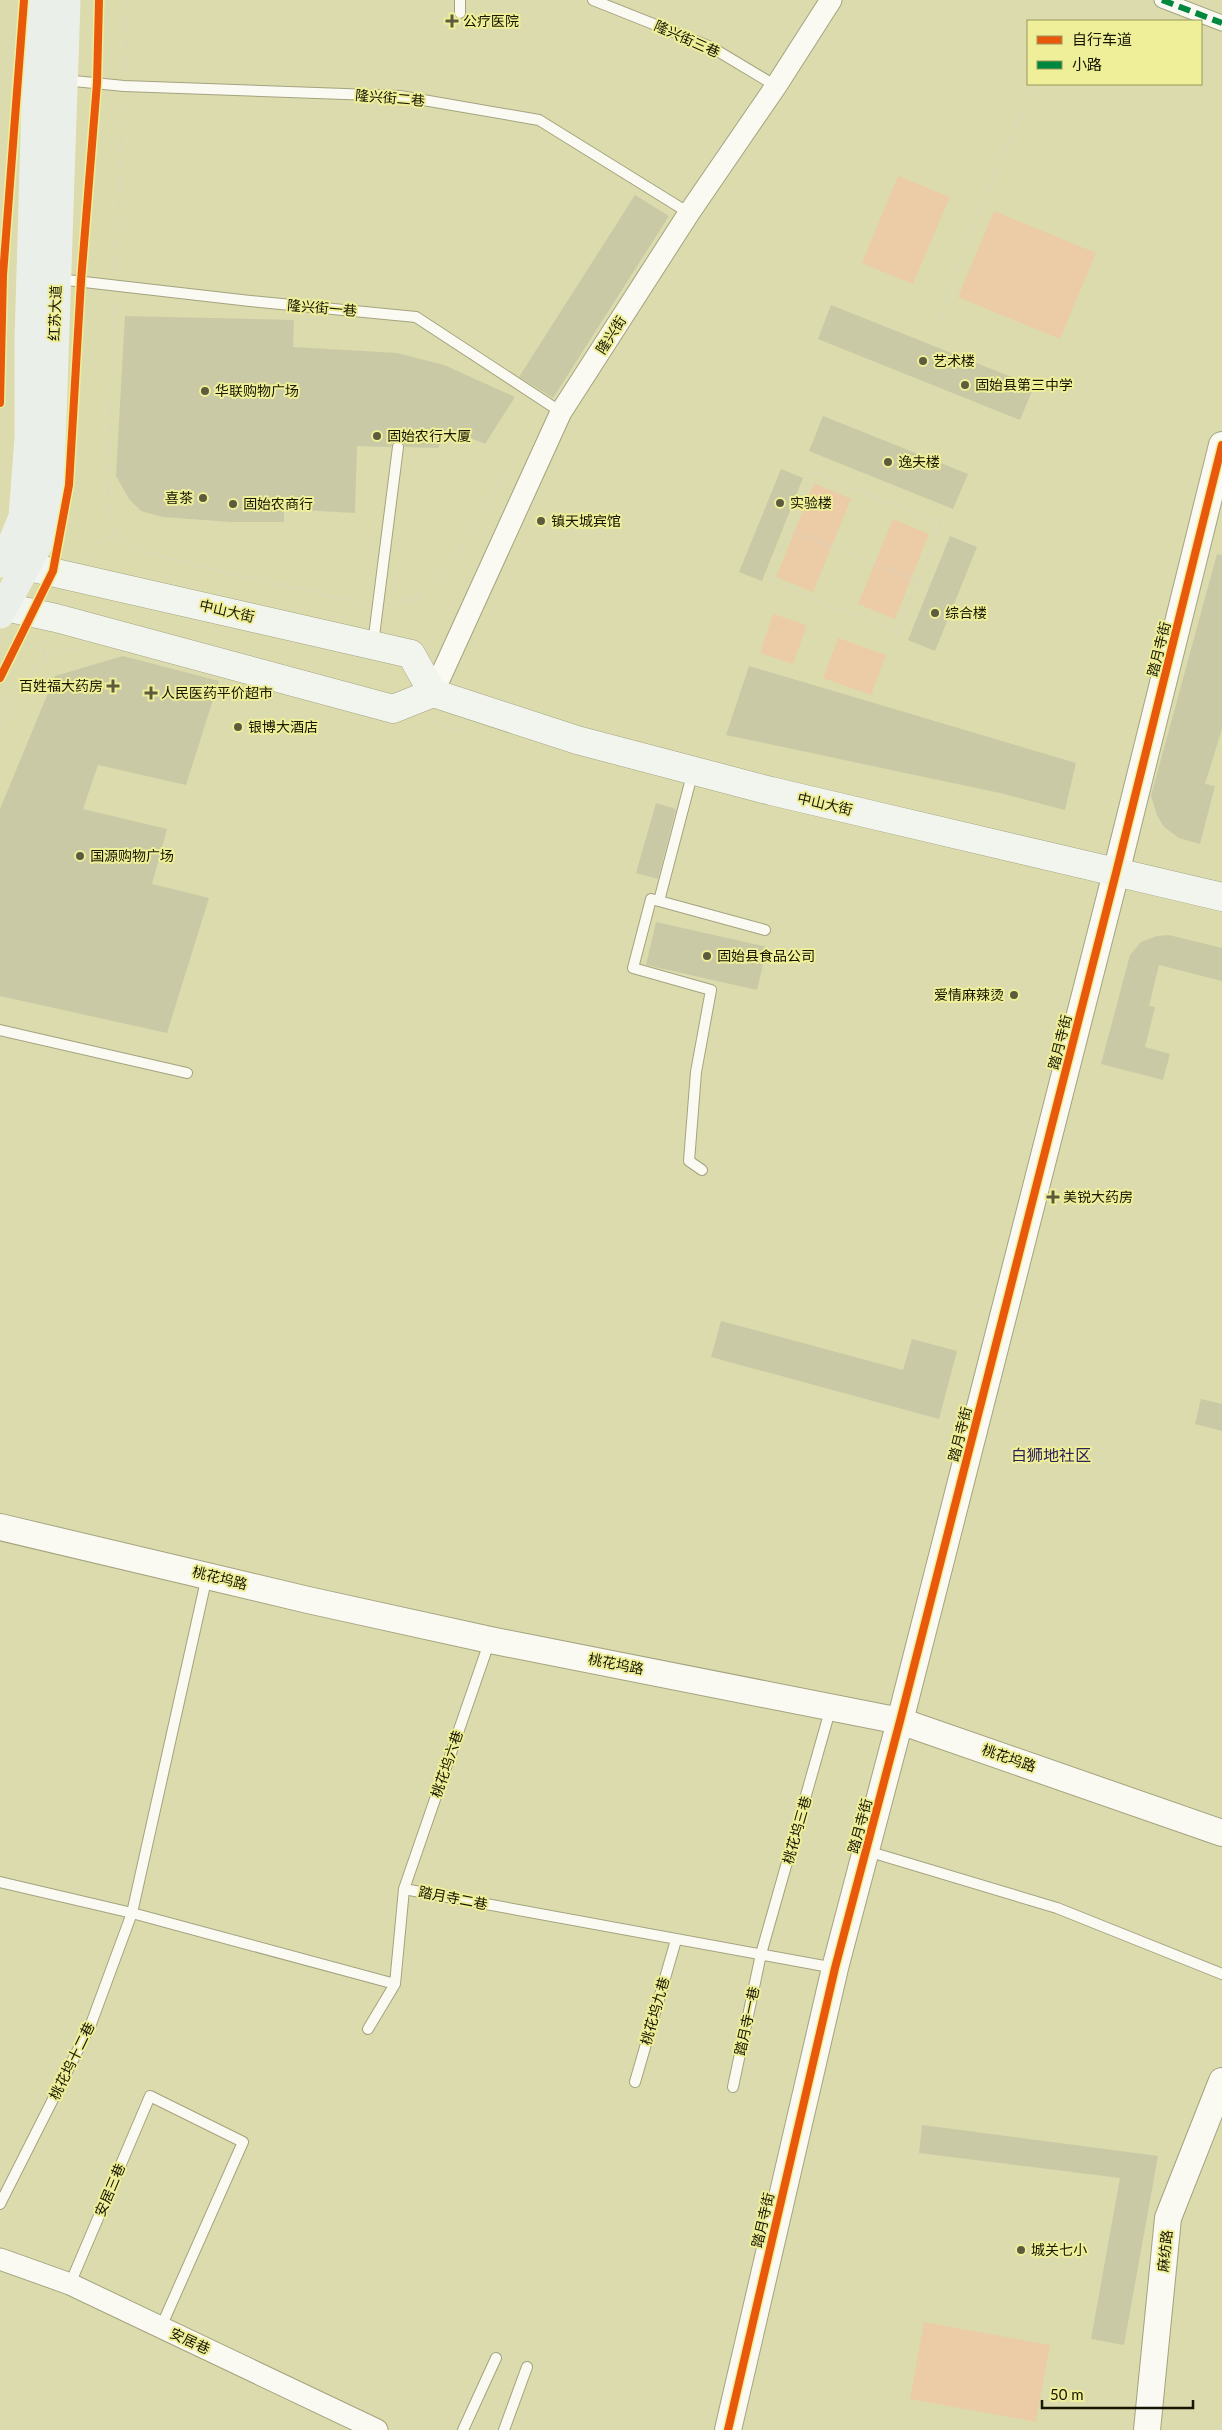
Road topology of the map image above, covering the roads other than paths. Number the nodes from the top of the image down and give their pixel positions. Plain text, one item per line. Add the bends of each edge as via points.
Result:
1 (39, 0) edge
2 (66, 0) edge
3 (460, 0) edge
4 (593, 0) edge
5 (831, 0) edge
6 (1162, 0) edge
7 (460, 13) dead end
8 (1222, 23) edge
9 (63, 80) junction
10 (776, 86) junction
11 (689, 213) junction
12 (56, 278) junction
13 (561, 412) junction
14 (1222, 446) edge
15 (398, 447) dead end
16 (6, 562) edge
17 (1, 609) edge
18 (373, 645) junction
19 (433, 694) junction
20 (693, 770) junction
21 (1116, 873) junction
22 (1222, 897) edge
23 (659, 901) junction
24 (765, 930) dead end
25 (0, 1030) edge
26 (187, 1073) dead end
27 (702, 1170) dead end
28 (0, 1527) edge
29 (207, 1575) junction
30 (490, 1640) junction
31 (832, 1706) junction
32 (900, 1720) junction
33 (1222, 1833) edge
34 (866, 1851) junction
35 (0, 1882) edge
36 (404, 1889) junction
37 (132, 1913) junction
38 (676, 1940) junction
39 (761, 1954) junction
40 (835, 1968) junction
41 (1222, 1974) edge
42 (395, 1984) junction
43 (368, 2029) dead end
44 (1222, 2081) edge
45 (634, 2082) dead end
46 (732, 2088) dead end
47 (0, 2204) edge
48 (0, 2259) edge
49 (70, 2284) junction
50 (161, 2327) junction
51 (496, 2358) dead end
52 (527, 2367) dead end
53 (377, 2430) edge
54 (463, 2430) edge
55 (504, 2430) edge
56 (728, 2430) edge
57 (1146, 2430) edge

1 - 16 main road, 红苏大道 via 29,438 22,517
2 - 9 main road, 红苏大道
3 - 7 lane
4 - 10 lane, 隆兴街三巷 via 711,47
5 - 10 street, 隆兴街
6 - 8 street
9 - 11 lane, 隆兴街二巷 via 124,86 400,96 539,120
9 - 12 main road, 红苏大道
10 - 11 street, 隆兴街
11 - 13 street, 隆兴街
12 - 13 lane, 隆兴街一巷 via 416,317
12 - 16 main road, 红苏大道 via 49,506 42,537
13 - 19 street, 隆兴街
14 - 21 street, 踏月寺街 via 1209,515
15 - 18 lane
16 - 17 main road, 红苏大道
16 - 18 main road, 中山大街
17 - 19 main road via 32,612 393,709
18 - 19 main road, 中山大街 via 411,654
19 - 20 main road, 中山大街 via 577,740
20 - 21 main road, 中山大街
20 - 23 lane
21 - 22 main road, 中山大街
21 - 32 street, 踏月寺街
23 - 24 lane
23 - 27 lane via 651,899 633,968 711,990 696,1072 689,1161
25 - 26 lane
28 - 29 street, 桃花坞路
29 - 30 street, 桃花坞路
29 - 37 lane, 桃花坞十二巷
30 - 31 street, 桃花坞路
30 - 36 lane, 桃花坞六巷
31 - 32 street, 桃花坞路
31 - 39 lane, 桃花坞三巷
32 - 33 street, 桃花坞路
32 - 34 street, 踏月寺街
34 - 40 street, 踏月寺街
34 - 41 lane via 1057,1908
35 - 37 lane
36 - 38 lane, 踏月寺二巷
36 - 42 lane, 踏月寺二巷
37 - 42 lane
37 - 47 lane, 桃花坞十二巷 via 91,2024
38 - 39 lane, 踏月寺二巷
38 - 45 lane, 桃花坞九巷
39 - 40 lane, 踏月寺二巷
39 - 46 lane, 踏月寺一巷
40 - 56 street, 踏月寺街
42 - 43 lane
44 - 57 street, 麻纺路 via 1168,2218
48 - 49 street, 安居巷
49 - 50 street, 安居巷
49 - 50 lane, 安居三巷 via 150,2096 243,2142
50 - 53 street, 安居巷
51 - 54 lane
52 - 55 lane

